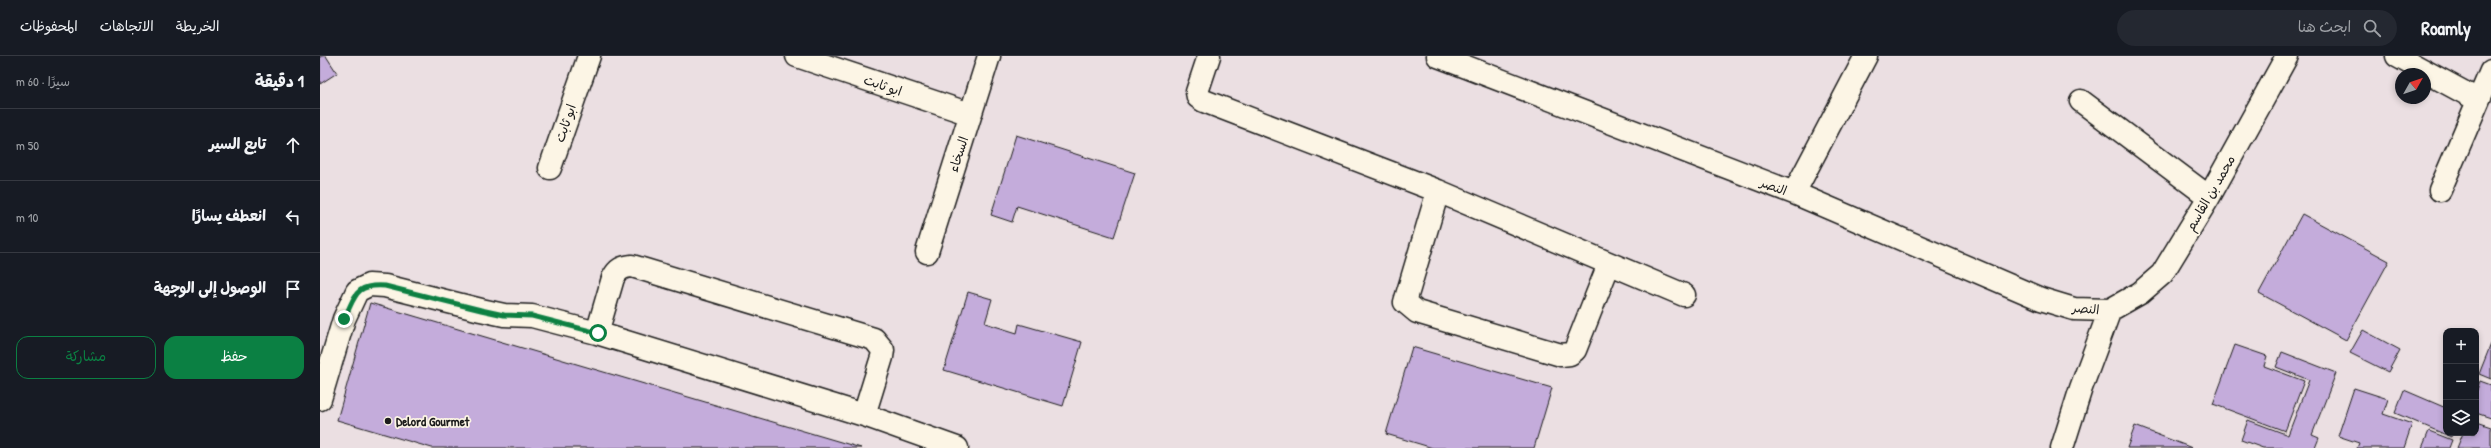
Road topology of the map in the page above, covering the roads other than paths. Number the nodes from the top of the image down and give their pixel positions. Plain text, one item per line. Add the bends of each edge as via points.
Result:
1 (589, 56) edge
2 (797, 56) edge
3 (990, 56) edge
4 (1209, 56) edge
5 (1438, 56) edge
6 (1866, 56) edge
7 (2287, 56) edge
8 (2397, 56) edge
9 (2491, 71) edge
10 (2478, 100) junction
11 (2081, 101) dead end
12 (970, 114) junction
13 (550, 168) dead end
14 (2440, 190) dead end
15 (1438, 191) junction
16 (1794, 193) junction
17 (2210, 197) junction
18 (927, 252) dead end
19 (1609, 264) junction
20 (1684, 295) dead end
21 (2110, 310) junction
22 (598, 333) junction
23 (320, 399) edge
24 (864, 415) junction
25 (957, 448) edge
26 (2062, 448) edge

1 - 13 street, ابو ثابت
2 - 12 street, ابو ثابت
3 - 12 street, السخاء
4 - 15 street via 1197,92 1198,97 1204,101
5 - 16 street, النصر
6 - 16 street
7 - 17 street, محمد بن القاسم
8 - 10 street
9 - 10 street
10 - 14 street
11 - 17 street
12 - 18 street, السخاء
15 - 19 street
15 - 19 street via 1405,302 1417,312 1561,355 1570,354 1575,350
16 - 21 street, النصر via 2041,299 2074,309
17 - 21 street, محمد بن القاسم via 2162,274 2140,293
19 - 20 street
21 - 26 street
22 - 23 street via 532,316 504,315 385,286 369,285 357,291 344,319
22 - 24 street
22 - 24 street via 613,278 624,266 632,266 874,339 883,350
24 - 25 street

